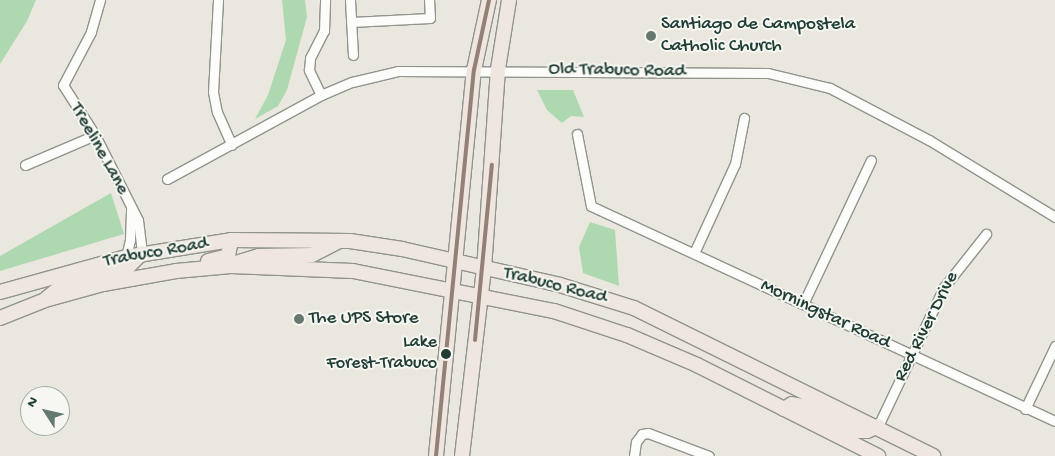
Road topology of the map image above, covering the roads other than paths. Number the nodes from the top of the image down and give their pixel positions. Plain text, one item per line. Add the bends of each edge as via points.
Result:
1 (100, 0) edge
2 (218, 0) edge
3 (325, 0) edge
4 (350, 0) edge
5 (429, 0) edge
6 (489, 0) edge
7 (510, 0) edge
8 (351, 22) junction
9 (353, 56) dead end
10 (474, 70) junction
11 (498, 70) junction
12 (321, 95) junction
13 (744, 118) dead end
14 (577, 134) dead end
15 (95, 135) junction
16 (232, 145) junction
17 (872, 160) dead end
18 (25, 165) dead end
19 (167, 180) dead end
20 (131, 208) junction
21 (1055, 217) edge
22 (986, 234) dead end
23 (231, 240) junction
24 (339, 241) junction
25 (142, 253) junction
26 (694, 254) junction
27 (126, 257) junction
28 (454, 262) junction
29 (231, 266) junction
30 (484, 269) junction
31 (160, 273) junction
32 (452, 289) junction
33 (0, 292) edge
34 (480, 295) junction
35 (45, 300) junction
36 (803, 304) junction
37 (0, 318) edge
38 (1055, 346) edge
39 (910, 356) junction
40 (784, 409) junction
41 (1025, 409) junction
42 (1055, 421) edge
43 (878, 426) junction
44 (436, 456) edge
45 (462, 456) edge
46 (634, 456) edge
47 (709, 456) edge
48 (878, 456) edge
49 (933, 456) edge

1 - 15 street, Treeline Lane via 91,32 64,84
2 - 16 street via 213,92
3 - 12 street via 324,30 310,58 309,70
4 - 8 street
5 - 8 street via 430,18
6 - 10 main road
7 - 11 main road
8 - 9 street
10 - 11 street, Old Trabuco Road
10 - 12 street, Old Trabuco Road via 398,71 352,82
10 - 28 main road
11 - 21 street, Old Trabuco Road via 768,73 830,88 929,140
11 - 30 main road
12 - 16 street, Old Trabuco Road
13 - 26 street via 735,164
14 - 26 street, Morningstar Road via 588,200 596,209
15 - 18 street
15 - 20 street, Treeline Lane
16 - 19 street, Old Trabuco Road
17 - 36 street
20 - 25 street, Treeline Lane via 138,220
20 - 27 street, Treeline Lane
22 - 39 street, Red River Drive via 944,287
23 - 24 main road, Trabuco Road
23 - 25 main road, Trabuco Road
23 - 31 main road via 230,252 223,260 170,266
24 - 28 main road, Trabuco Road via 402,249
24 - 29 main road via 312,255 259,256
25 - 27 main road, Trabuco Road
25 - 35 main road via 127,268 64,284
26 - 36 street, Morningstar Road
27 - 33 main road, Trabuco Road
28 - 30 main road, Trabuco Road
28 - 32 main road
29 - 31 main road, Trabuco Road
29 - 32 main road, Trabuco Road via 353,271
30 - 34 main road
30 - 43 main road, Trabuco Road via 560,285 634,308
31 - 35 main road, Trabuco Road
32 - 34 main road, Trabuco Road
32 - 44 main road
34 - 40 main road, Trabuco Road via 554,311 628,335
34 - 45 main road
35 - 37 main road, Trabuco Road
36 - 39 street, Morningstar Road
38 - 41 street
39 - 41 street, Morningstar Road
39 - 43 street, Red River Drive
40 - 43 main road via 792,404 802,406 857,431
40 - 48 main road, Trabuco Road
41 - 42 street, Morningstar Road
43 - 49 main road, Trabuco Road
46 - 47 street via 636,442 642,434 660,435

